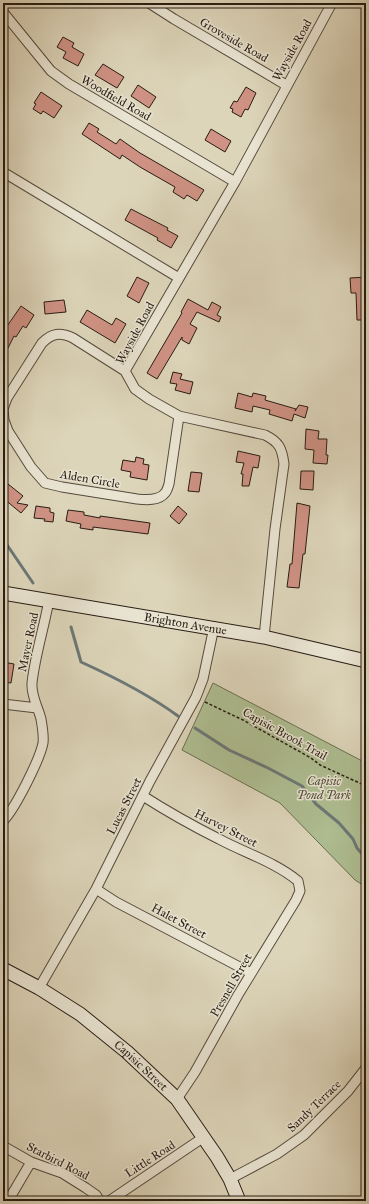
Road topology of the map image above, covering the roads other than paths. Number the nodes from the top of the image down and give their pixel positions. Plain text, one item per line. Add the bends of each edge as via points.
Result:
1 (149, 3) edge
2 (332, 3) edge
3 (3, 12) edge
4 (286, 85) junction
5 (3, 172) edge
6 (236, 182) junction
7 (179, 278) junction
8 (125, 371) junction
9 (179, 416) junction
10 (3, 593) edge
11 (49, 600) junction
12 (214, 627) junction
13 (264, 637) junction
14 (366, 661) edge
15 (3, 704) edge
16 (37, 708) junction
17 (143, 796) junction
18 (3, 821) edge
19 (298, 881) joint
20 (96, 889) junction
21 (3, 969) edge
22 (251, 974) junction
23 (39, 988) junction
24 (366, 1068) edge
25 (177, 1099) junction
26 (204, 1137) junction
27 (3, 1146) edge
28 (31, 1162) junction
29 (230, 1179) junction
30 (8, 1201) edge
31 (100, 1201) edge
32 (109, 1201) edge
33 (239, 1201) edge

1 - 4 street, Groveside Road
2 - 4 street, Wayside Road
3 - 6 street, Woodfield Road via 51,71
4 - 6 street, Wayside Road
5 - 7 street
6 - 7 street, Wayside Road
7 - 8 street, Wayside Road
8 - 9 street, Wayside Road via 135,389
8 - 9 street, Alden Circle via 65,334 48,337 42,343 7,398 3,409 8,431 31,467 46,482 136,499 157,498 165,494 169,484
9 - 13 street, Wayside Road via 265,435 280,446 284,464
10 - 11 main road, Brighton Avenue
11 - 12 main road, Brighton Avenue
11 - 16 street, Mayer Road via 38,644 32,685
12 - 13 main road, Brighton Avenue
12 - 17 street, Lucas Street via 203,679 196,697
13 - 14 main road, Brighton Avenue
15 - 16 street
16 - 18 street, Mayer Road via 41,718 43,742 36,763 10,813
17 - 19 street, Harvey Street via 219,839 279,868
17 - 20 street, Lucas Street
19 - 22 street, Presnell Street via 300,891 296,900
20 - 22 street, Halet Street
20 - 23 street, Lucas Street
21 - 23 main road, Capisic Street
22 - 25 street, Presnell Street
23 - 25 main road, Capisic Street via 96,1026
24 - 29 street, Sandy Terrace via 348,1091 304,1135 277,1154
25 - 26 main road, Capisic Street
26 - 29 main road, Capisic Street
26 - 32 street, Little Road
27 - 28 street, Starbird Road
28 - 30 street
28 - 31 street, Starbird Road via 62,1173 96,1195
29 - 33 main road, Capisic Street

